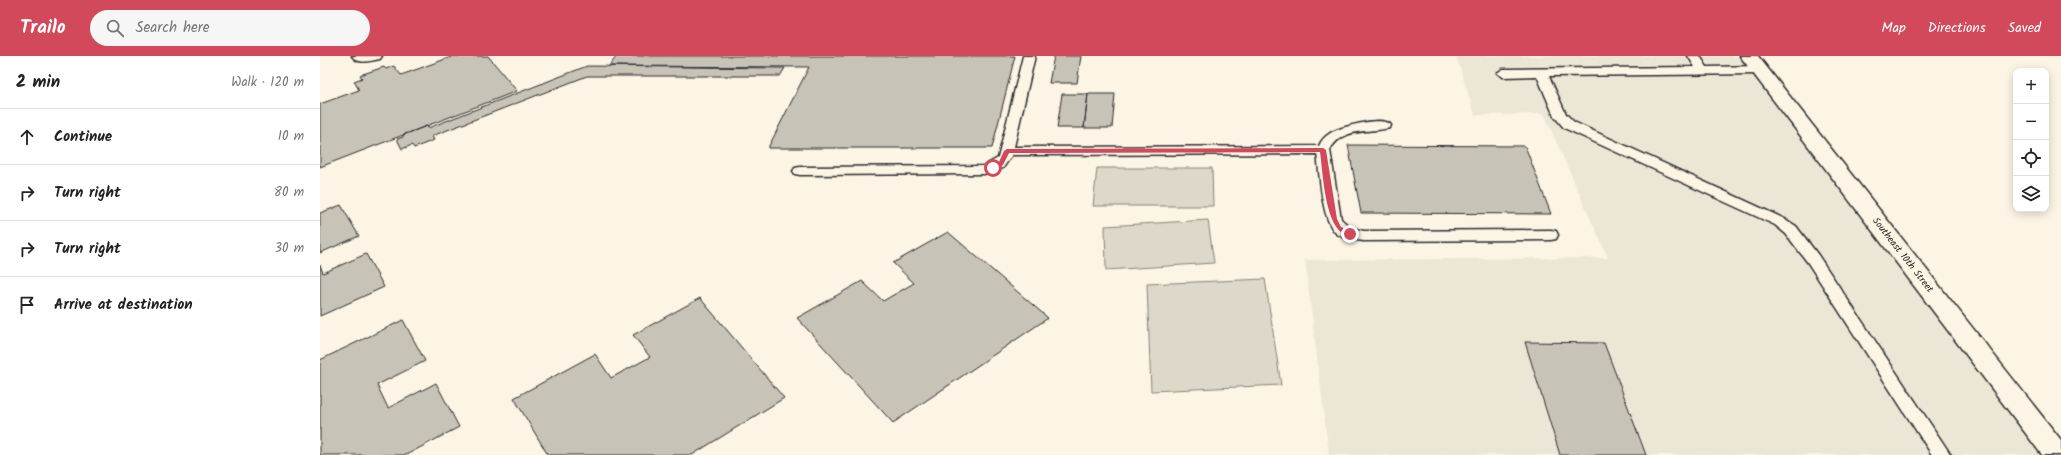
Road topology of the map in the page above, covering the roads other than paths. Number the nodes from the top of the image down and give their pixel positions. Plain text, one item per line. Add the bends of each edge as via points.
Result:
1 (1029, 56) edge
2 (1694, 56) edge
3 (1755, 63) edge
4 (1704, 71) junction
5 (1541, 72) junction
6 (1503, 73) dead end
7 (1385, 125) dead end
8 (1323, 150) junction
9 (1007, 151) junction
10 (800, 172) dead end
11 (1551, 235) dead end
12 (1942, 455) edge
13 (2057, 455) edge

1 - 9 lane
2 - 4 lane
3 - 4 lane
3 - 13 street, Southeast 10th Street
4 - 5 lane
5 - 6 lane
5 - 12 lane via 1560,116 1569,125 1760,211 1791,230 1813,259
7 - 8 lane via 1341,132 1325,144
8 - 9 lane
8 - 11 lane via 1334,219 1339,228 1350,234
9 - 10 lane via 1001,164 984,170

